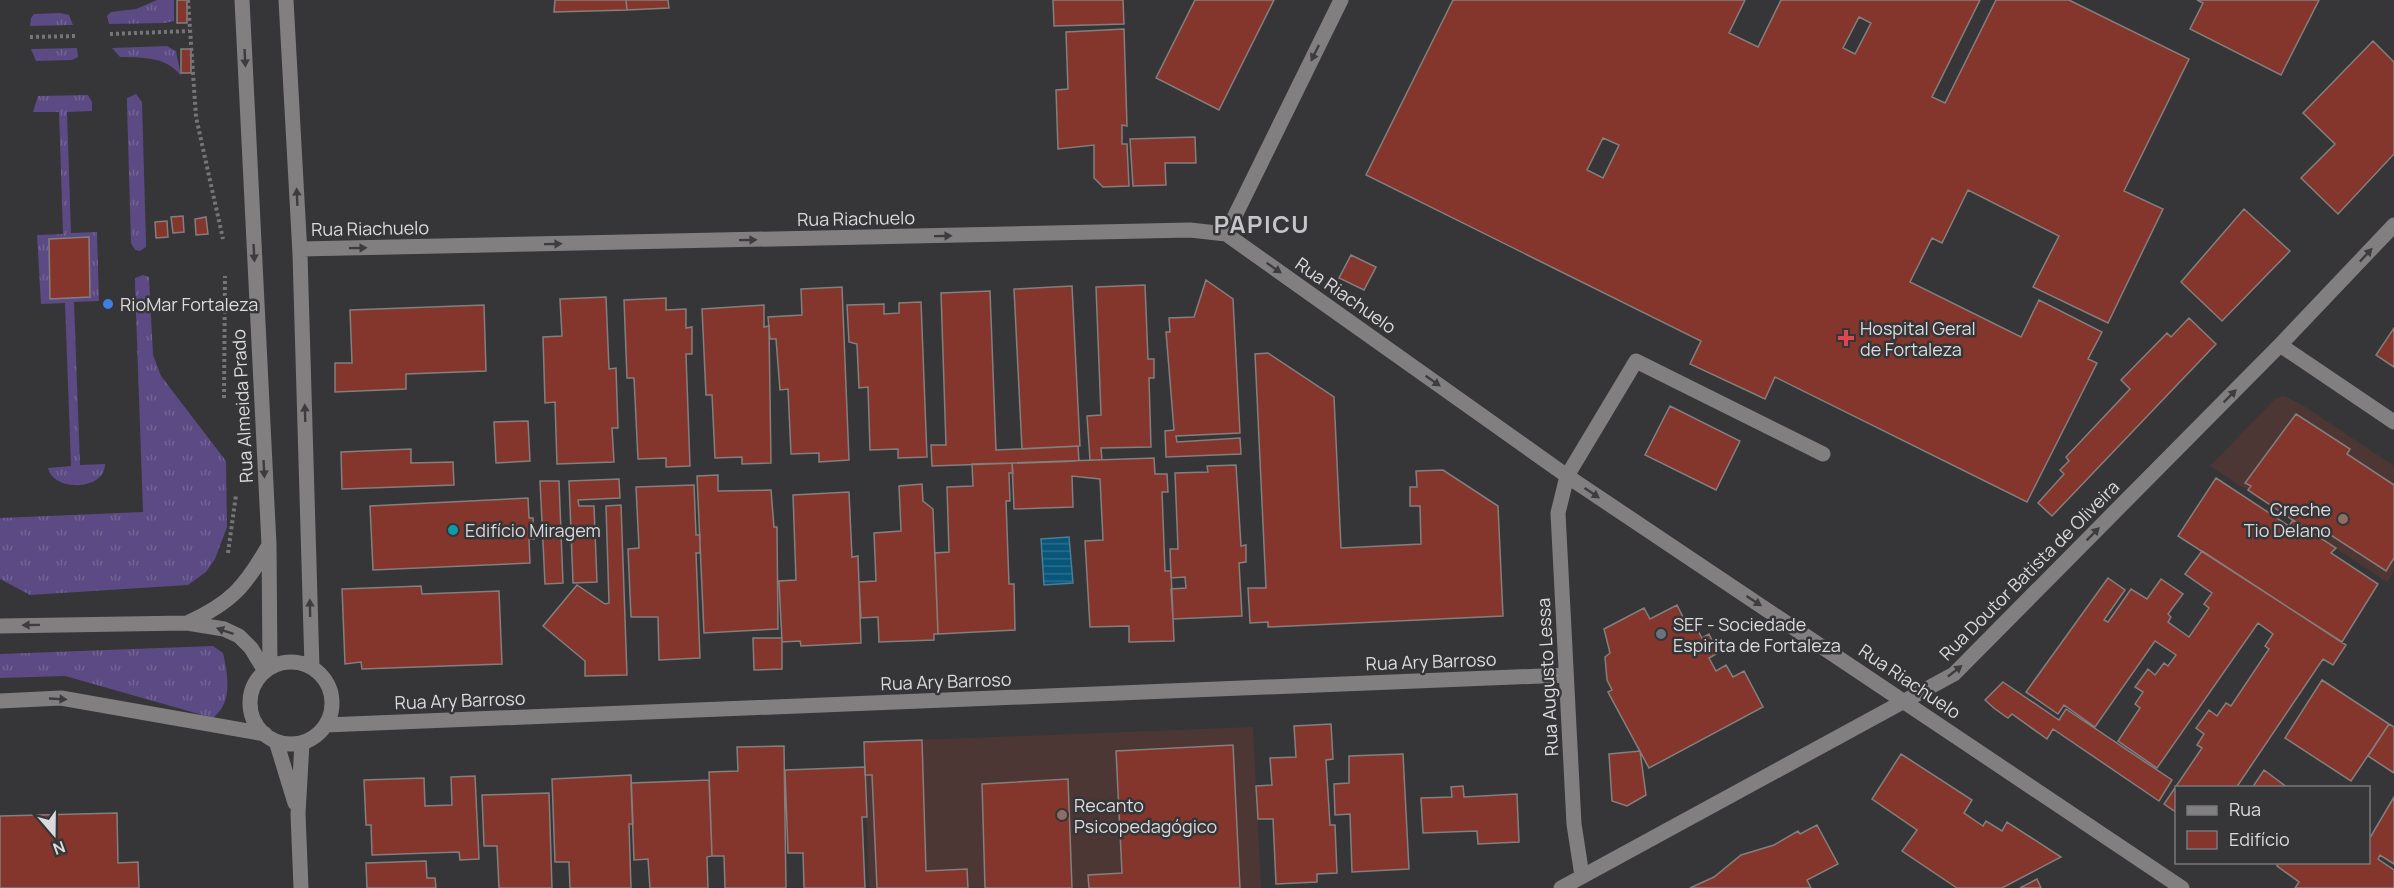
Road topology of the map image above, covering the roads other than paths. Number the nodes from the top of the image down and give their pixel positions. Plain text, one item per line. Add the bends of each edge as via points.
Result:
1 (242, 0) edge
2 (286, 0) edge
3 (1341, 0) edge
4 (2394, 225) edge
5 (1226, 234) junction
6 (300, 249) junction
7 (2280, 345) junction
8 (2394, 422) edge
9 (1823, 454) dead end
10 (1568, 476) junction
11 (269, 545) junction
12 (187, 623) junction
13 (0, 626) edge
14 (312, 667) junction
15 (267, 669) junction
16 (1566, 675) junction
17 (1904, 700) junction
18 (0, 701) edge
19 (326, 725) junction
20 (271, 738) junction
21 (302, 742) junction
22 (298, 814) junction
23 (1582, 876) junction
24 (301, 888) edge
25 (1561, 888) edge
26 (2182, 888) edge

1 -> 11 street, Rua Almeida Prado
6 -> 2 street
3 -> 5 street
7 -> 4 street, Rua Doutor Batista de Oliveira
6 -> 5 street, Rua Riachuelo via 1190,230
5 -> 10 street, Rua Riachuelo
14 -> 6 street
7 - 8 street
17 -> 7 street, Rua Doutor Batista de Oliveira via 1954,674
9 - 10 street, Rua Augusto Lessa via 1636,361
10 - 16 street, Rua Augusto Lessa via 1558,513
10 -> 17 street, Rua Riachuelo
11 - 12 street via 226,602
11 - 15 street, Rua Almeida Prado
12 -> 13 street
15 -> 12 street via 239,636 224,629
14 - 15 street via 291,662
14 - 19 street via 322,675 331,692 332,712
15 - 20 street via 252,691 250,703 251,715
16 - 19 street, Rua Ary Barroso
16 - 23 street, Rua Augusto Lessa via 1574,824
17 - 23 street, Rua Doutor Batista de Oliveira
17 - 26 street, Rua Riachuelo
18 -> 20 street via 61,698
19 - 21 street via 312,739
20 - 21 street via 294,744
20 - 22 street
21 - 22 street
22 - 24 street
23 - 25 street, Rua Doutor Batista de Oliveira

